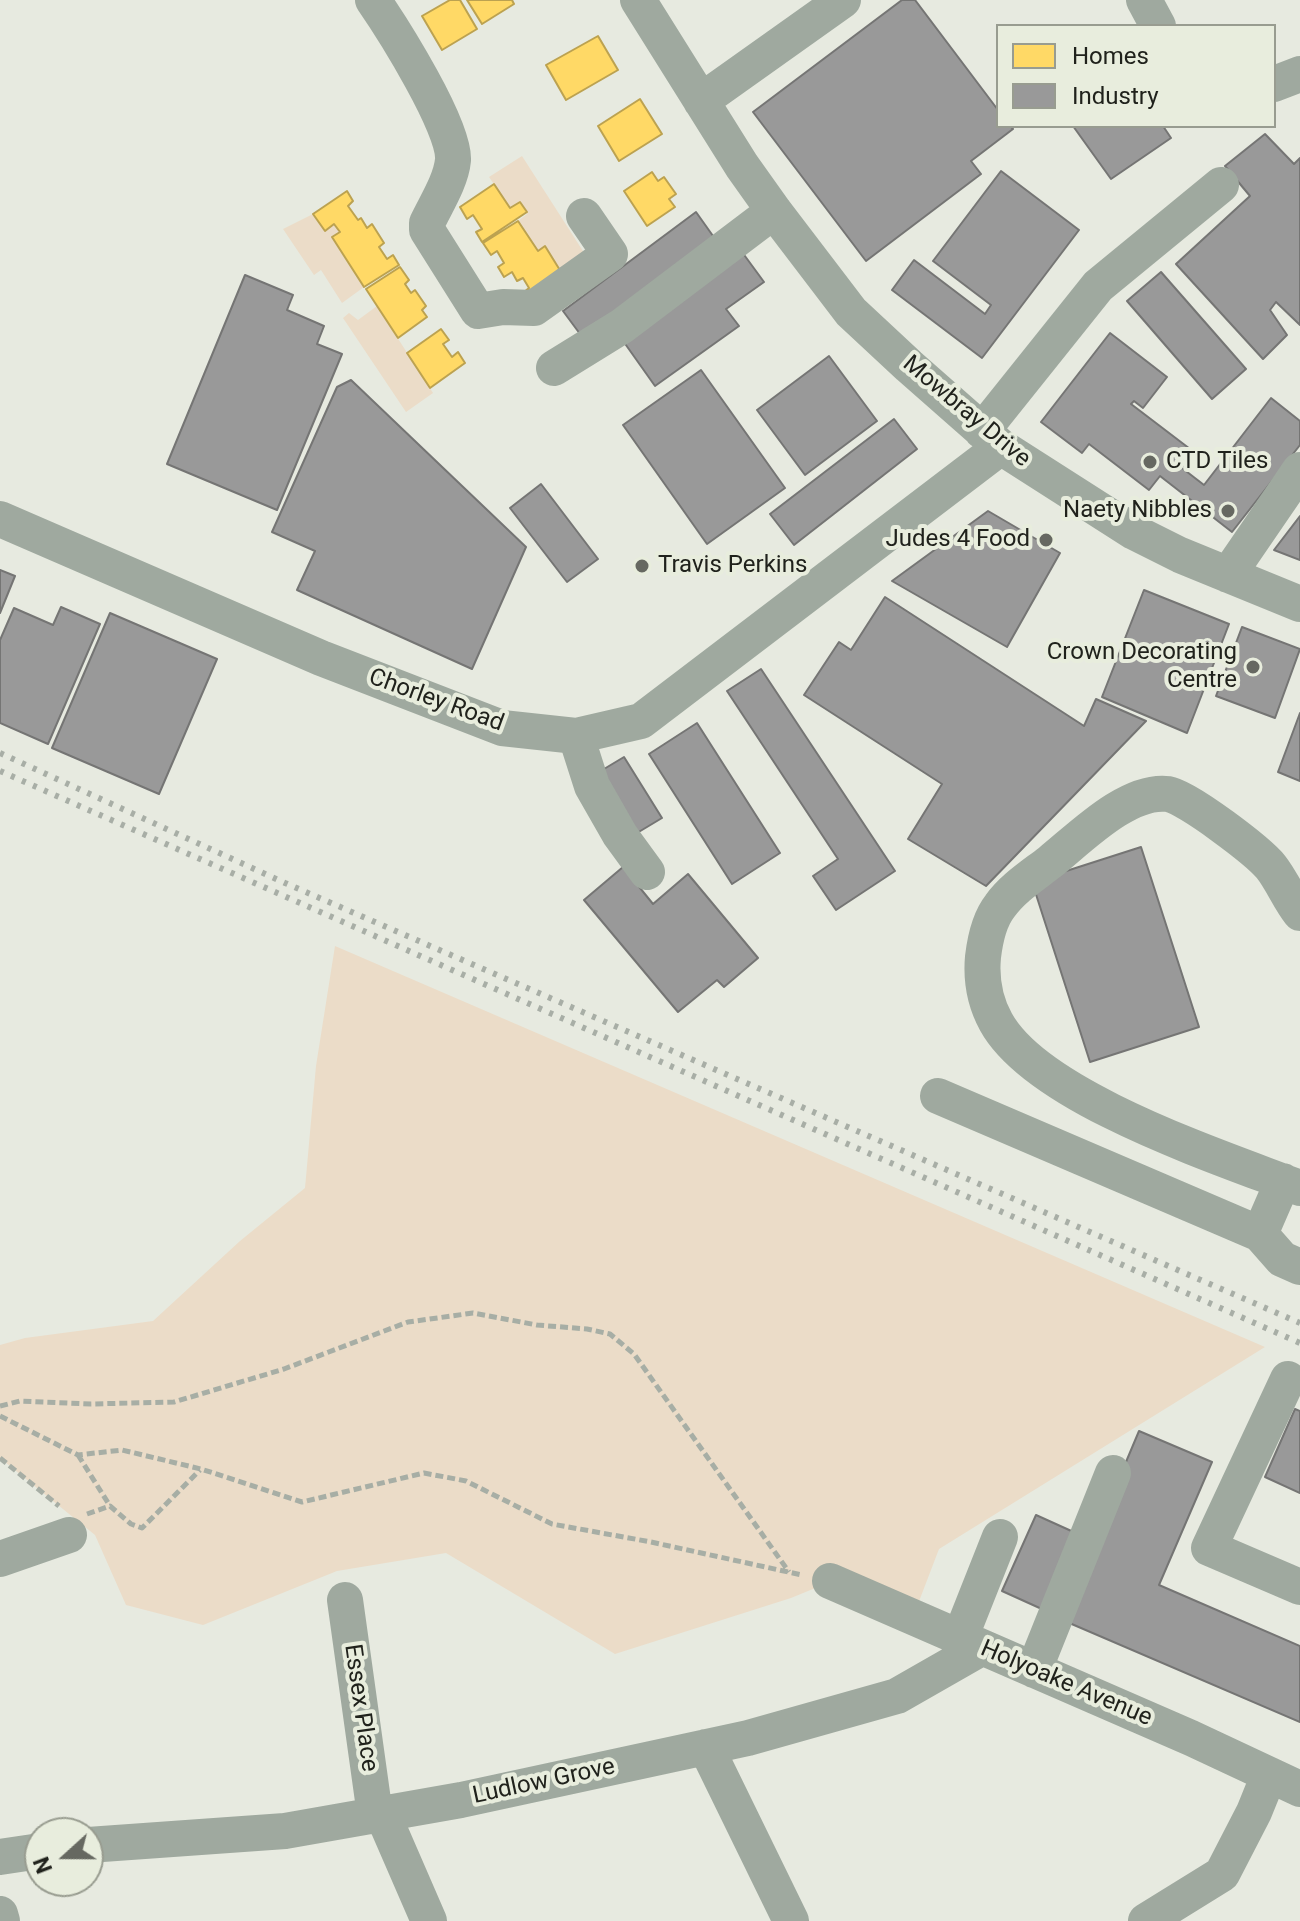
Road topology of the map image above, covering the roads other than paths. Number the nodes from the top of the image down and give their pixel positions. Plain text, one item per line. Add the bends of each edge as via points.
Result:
1 (638, 0) edge
2 (1144, 0) edge
3 (377, 1) edge
4 (837, 2) edge
5 (1157, 24) edge
6 (1300, 74) edge
7 (1276, 83) edge
8 (707, 111) junction
9 (1221, 185) dead end
10 (774, 211) junction
11 (584, 216) dead end
12 (554, 368) dead end
13 (991, 439) junction
14 (1300, 470) edge
15 (0, 519) edge
16 (1228, 575) junction
17 (1300, 604) edge
18 (576, 736) junction
19 (647, 872) dead end
20 (1300, 913) edge
21 (938, 1096) dead end
22 (1292, 1185) edge
23 (1260, 1234) junction
24 (1300, 1267) edge
25 (1288, 1379) dead end
26 (1113, 1473) dead end
27 (71, 1523) road end
28 (1000, 1537) dead end
29 (0, 1559) edge
30 (830, 1581) road end
31 (1300, 1587) edge
32 (344, 1599) dead end
33 (970, 1643) junction
34 (1034, 1670) junction
35 (706, 1747) junction
36 (1285, 1782) edge
37 (379, 1815) junction
38 (104, 1844) edge
39 (24, 1853) edge
40 (0, 1857) edge
41 (0, 1914) edge
42 (2, 1921) edge
43 (429, 1921) edge
44 (791, 1921) edge
45 (1146, 1921) edge

1 - 8 street, Mowbray Drive
2 - 5 street
3 - 11 street via 451,145 449,175 427,230 481,318 534,308 610,254
4 - 8 street
6 - 7 street
8 - 10 street, Mowbray Drive
9 - 13 street, Chorley Road via 1098,286
10 - 12 street via 622,326
10 - 13 street, Mowbray Drive via 851,312
13 - 16 street, Mowbray Drive via 1134,532
13 - 18 street, Chorley Road via 641,721
14 - 16 street
15 - 18 street, Chorley Road via 321,658 502,728
16 - 17 street, Mowbray Drive
18 - 19 street via 592,786
20 - 22 street via 1254,850 1185,802 1169,794 1152,796 1109,815 1019,885 998,907 985,940 982,972 996,1022 1021,1052 1059,1080 1152,1131
21 - 23 street
22 - 23 street
23 - 24 street via 1282,1259
25 - 31 street via 1209,1548
26 - 34 street
27 - 29 street
28 - 33 street
30 - 33 street, Holyoake Avenue
32 - 37 street, Essex Place
33 - 34 street, Holyoake Avenue
33 - 35 street, Ludlow Grove via 897,1696
34 - 36 street, Holyoake Avenue
35 - 37 street, Ludlow Grove
35 - 44 street
36 - 45 street via 1222,1874
37 - 38 street, Ludlow Grove via 285,1831
37 - 43 street, Essex Place
39 - 40 street
41 - 42 street

